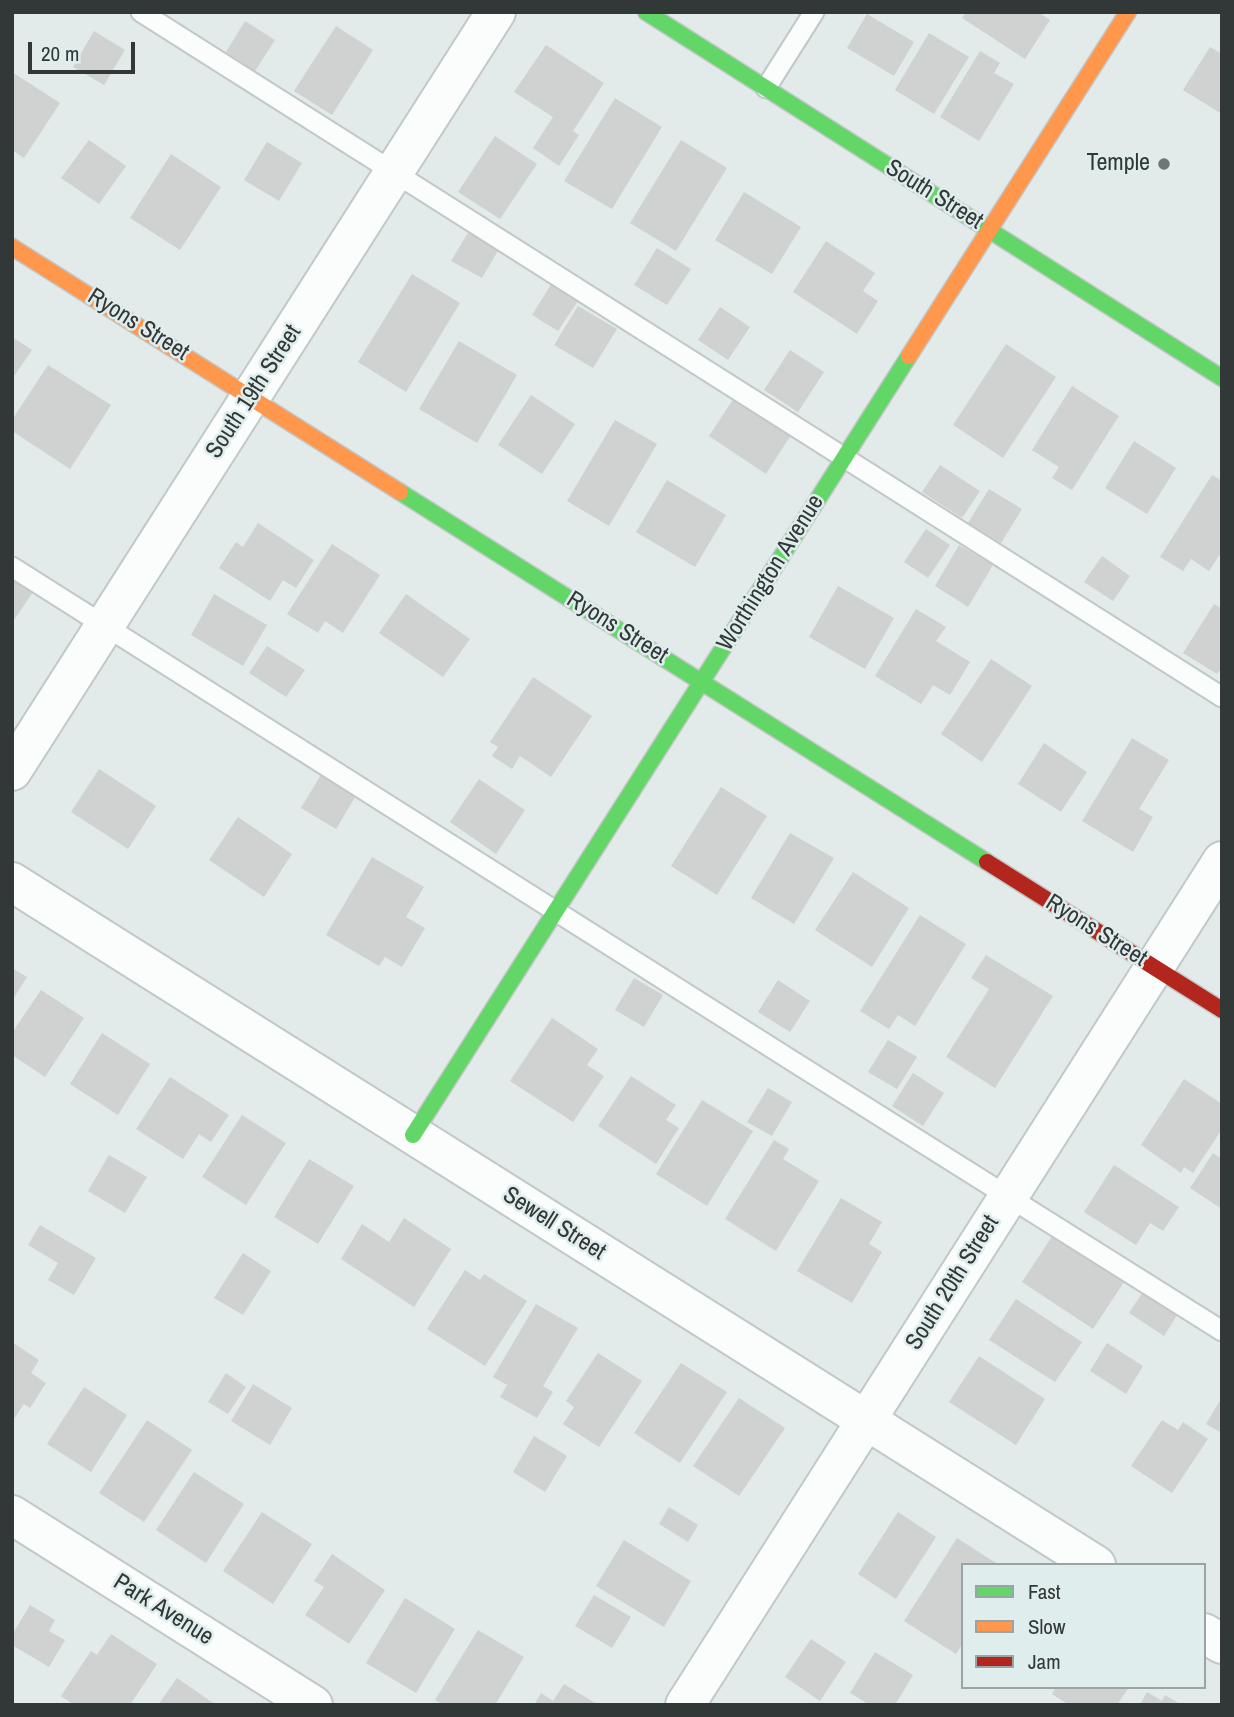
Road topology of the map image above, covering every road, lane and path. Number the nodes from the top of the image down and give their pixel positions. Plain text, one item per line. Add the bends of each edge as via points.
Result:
1 (141, 12) edge
2 (496, 12) edge
3 (646, 12) edge
4 (814, 12) edge
5 (1128, 12) edge
6 (766, 88) junction
7 (394, 172) junction
8 (989, 230) junction
9 (12, 247) edge
10 (1219, 370) edge
11 (251, 397) junction
12 (844, 459) junction
13 (12, 567) edge
14 (105, 625) junction
15 (702, 682) junction
16 (1222, 697) edge
17 (12, 771) edge
18 (1222, 861) edge
19 (12, 882) edge
20 (556, 910) junction
21 (1154, 967) junction
22 (1222, 1010) edge
23 (413, 1135) junction
24 (1007, 1197) junction
25 (1222, 1331) edge
26 (866, 1420) junction
27 (12, 1516) edge
28 (1093, 1563) edge
29 (1206, 1634) edge
30 (1222, 1644) edge
31 (313, 1705) edge
32 (685, 1705) edge

1 - 7 lane
2 - 7 street, South 19th Street
3 - 6 street, South Street
4 - 6 lane
5 - 8 street, Worthington Avenue
6 - 8 street, South Street
7 - 11 street, South 19th Street
7 - 12 lane
8 - 10 street, South Street
8 - 12 street, Worthington Avenue
9 - 11 street, Ryons Street
11 - 14 street, South 19th Street
11 - 15 street, Ryons Street
12 - 15 street, Worthington Avenue
12 - 16 lane
13 - 14 lane
14 - 17 street, South 19th Street
14 - 20 lane
15 - 20 street, Worthington Avenue
15 - 21 street, Ryons Street
18 - 21 street, South 20th Street
19 - 23 street, Sewell Street
20 - 23 street, Worthington Avenue
20 - 24 lane
21 - 22 street, Ryons Street
21 - 24 street, South 20th Street
23 - 26 street, Sewell Street
24 - 25 lane
24 - 26 street, South 20th Street
26 - 28 street, Sewell Street
26 - 32 street, South 20th Street
27 - 31 street, Park Avenue
29 - 30 street

